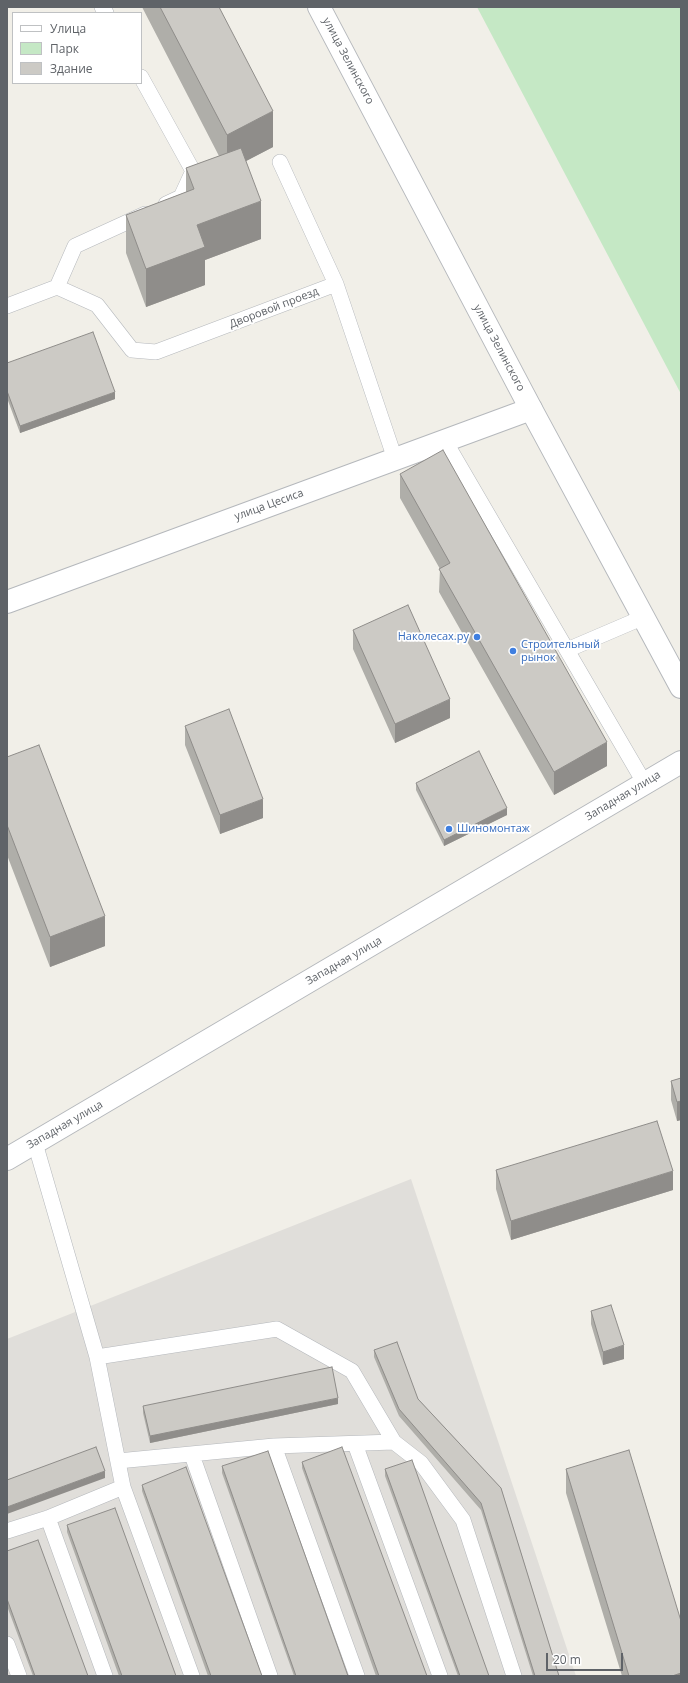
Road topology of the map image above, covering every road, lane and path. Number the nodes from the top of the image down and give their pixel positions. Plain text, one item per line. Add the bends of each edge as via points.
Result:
1 (319, 7) edge
2 (142, 79) edge
3 (280, 162) dead end
4 (336, 284) junction
5 (57, 287) junction
6 (7, 306) edge
7 (531, 409) junction
8 (445, 441) junction
9 (395, 459) junction
10 (7, 602) edge
11 (644, 617) junction
12 (568, 650) junction
13 (681, 688) edge
14 (681, 762) edge
15 (645, 784) junction
16 (35, 1143) junction
17 (7, 1159) edge
18 (97, 1357) junction
19 (394, 1442) junction
20 (355, 1444) junction
21 (274, 1446) junction
22 (192, 1455) junction
23 (118, 1461) junction
24 (123, 1487) junction
25 (48, 1518) junction
26 (7, 1531) edge
27 (7, 1644) edge
28 (19, 1676) edge
29 (105, 1676) edge
30 (192, 1676) edge
31 (270, 1676) edge
32 (357, 1676) edge
33 (440, 1676) edge
34 (514, 1676) edge

1 - 7 street, улица Зелинского
2 - 5 lane via 193,171 181,197 75,246
3 - 4 lane
4 - 5 lane, Дворовой проезд via 156,352 132,350 97,305
4 - 9 lane
5 - 6 lane
7 - 8 street, улица Цесиса
7 - 11 street, улица Зелинского
8 - 9 street, улица Цесиса
8 - 12 lane
9 - 10 street, улица Цесиса
11 - 12 lane
11 - 13 street, улица Зелинского
12 - 15 lane
14 - 15 street, Западная улица
15 - 16 street, Западная улица
16 - 17 street, Западная улица
16 - 18 lane
18 - 19 lane via 277,1329 352,1371
18 - 23 lane
19 - 20 lane
19 - 34 lane via 421,1463 463,1520
20 - 21 lane
20 - 33 lane
21 - 22 lane
21 - 32 lane
22 - 23 lane
22 - 31 lane
23 - 24 lane
24 - 25 lane
24 - 30 lane
25 - 26 lane
25 - 29 lane
27 - 28 lane

